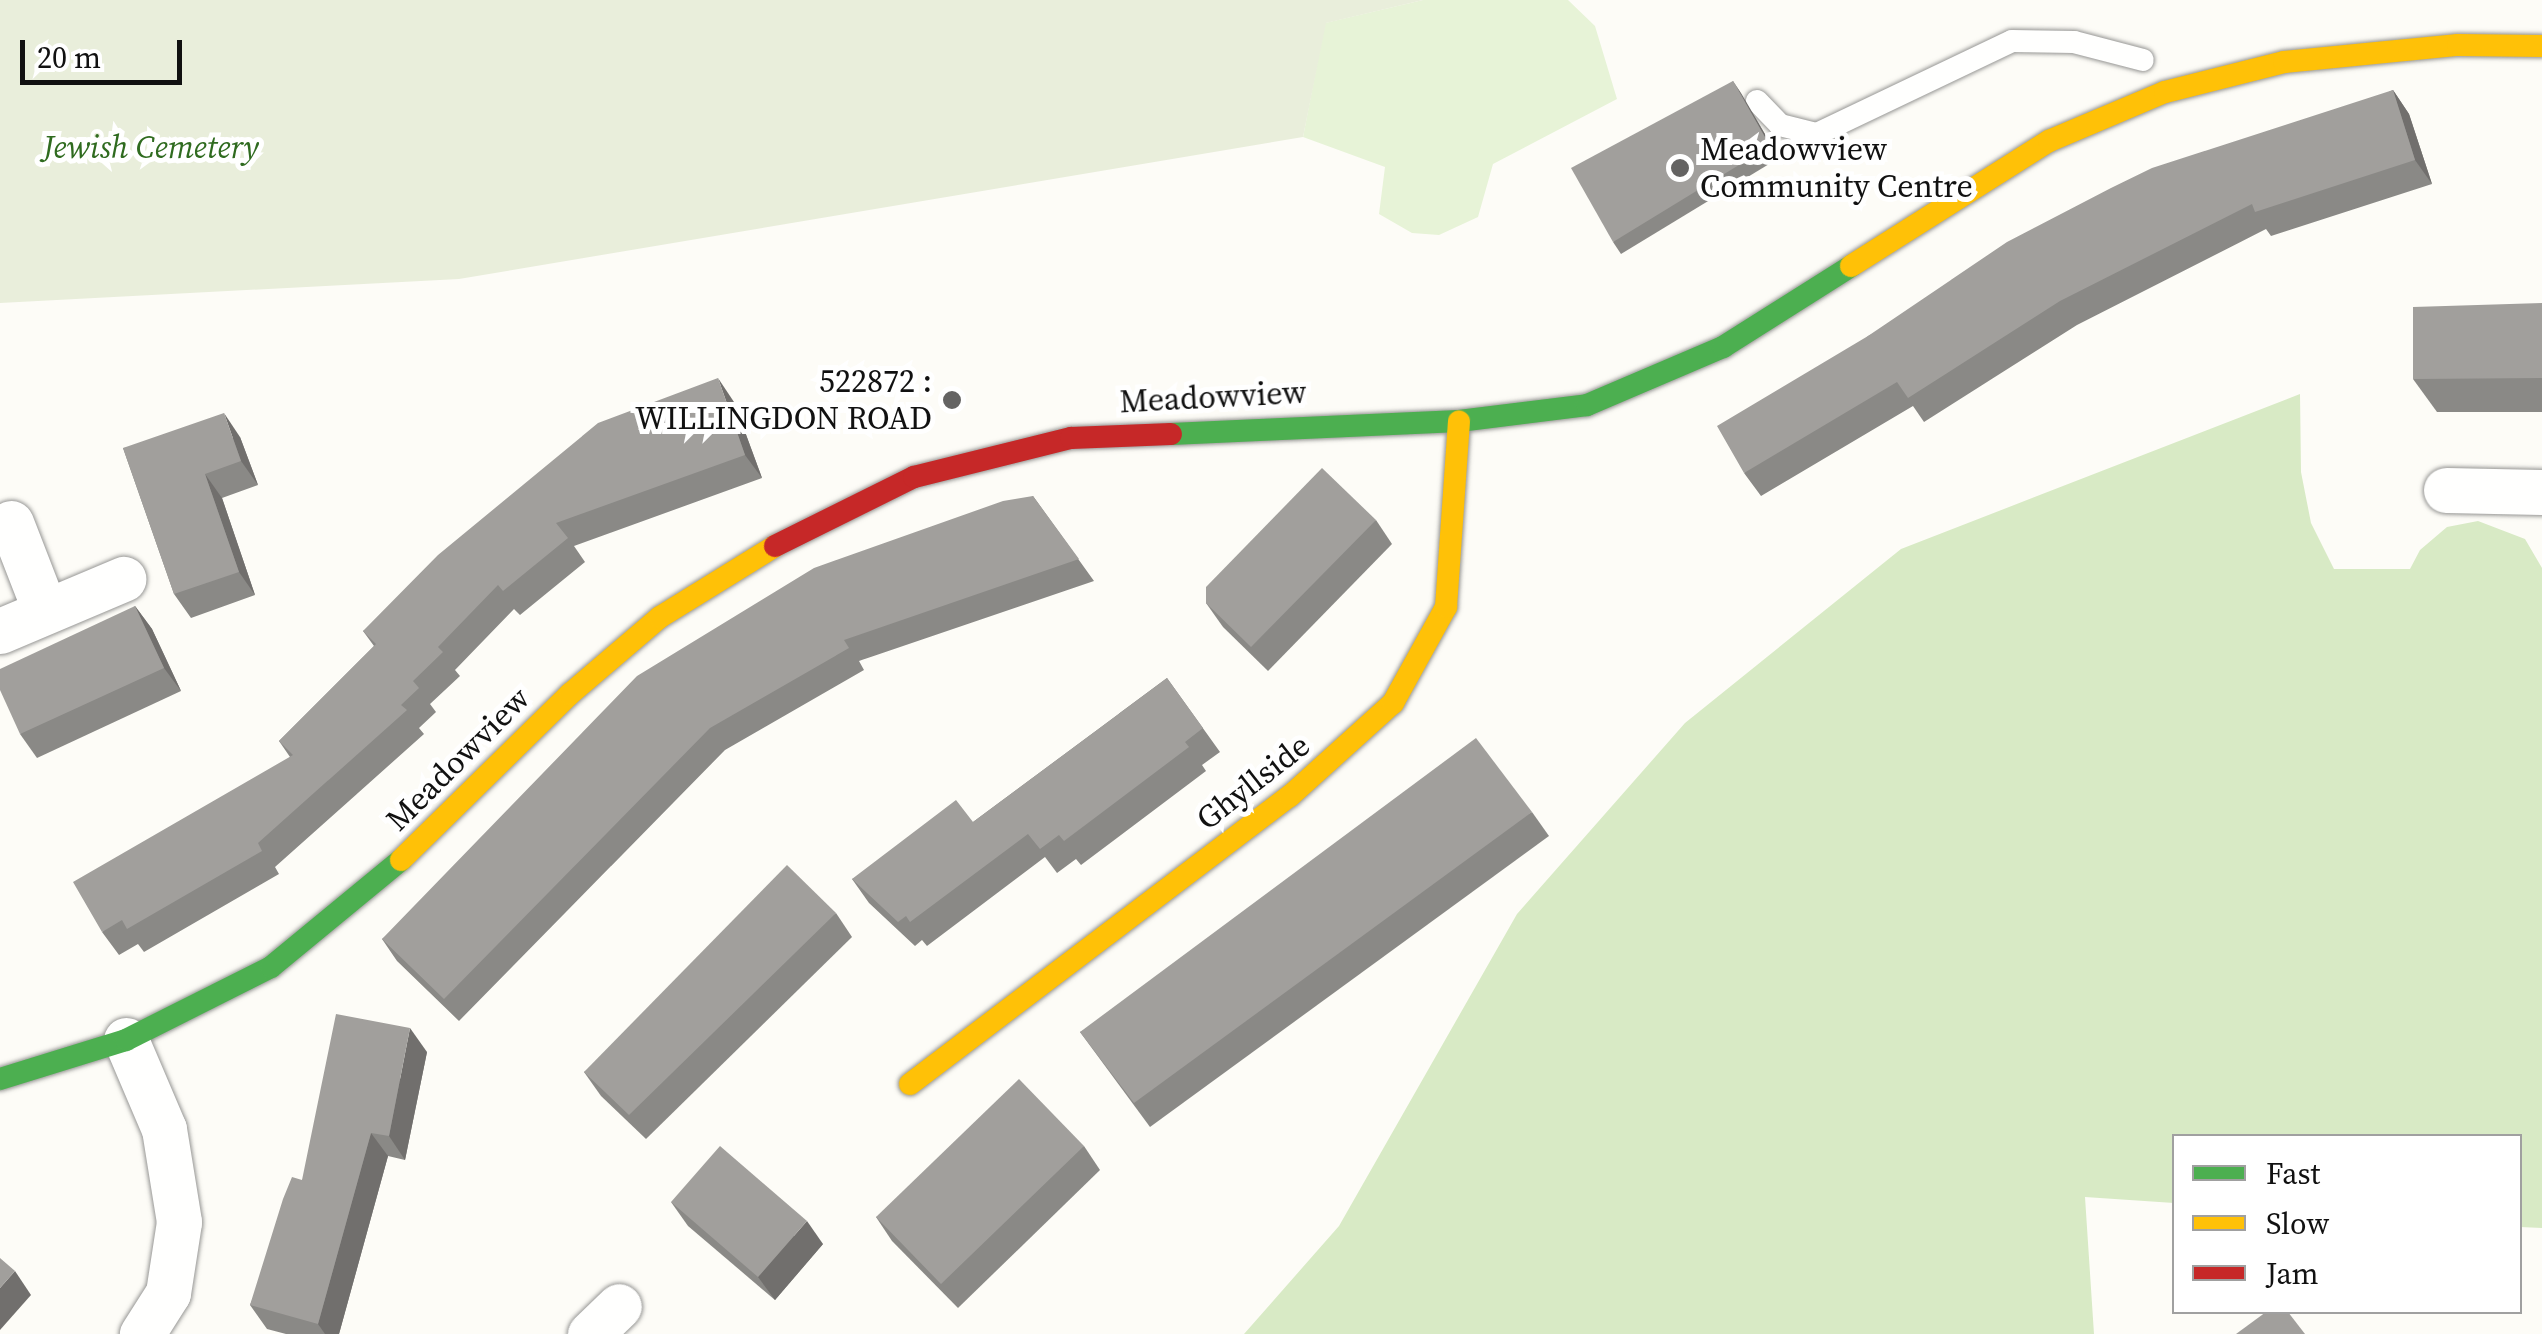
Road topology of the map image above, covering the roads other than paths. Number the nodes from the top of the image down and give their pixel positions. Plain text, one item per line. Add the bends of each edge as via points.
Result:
1 (2542, 46) edge
2 (2143, 60) dead end
3 (1758, 101) dead end
4 (1459, 420) junction
5 (2446, 490) dead end
6 (2542, 492) edge
7 (12, 523) dead end
8 (123, 580) dead end
9 (44, 608) junction
10 (0, 631) edge
11 (126, 1040) junction
12 (0, 1079) edge
13 (910, 1084) dead end
14 (142, 1334) edge

1 - 4 street, Meadowview via 2458,45 2284,62 2164,92 2050,141 1831,284 1678,369 1587,405
2 - 3 lane via 2074,42 2012,41 1817,134 1780,125
4 - 11 street, Meadowview via 1071,438 952,465 876,493 763,552 660,617 570,694 336,919 238,988
4 - 13 street, Ghyllside via 1446,607 1394,704 1290,796
5 - 6 street
7 - 9 street
8 - 9 street
9 - 10 street
11 - 12 street, Meadowview
11 - 14 street via 164,1129 179,1222 168,1293

